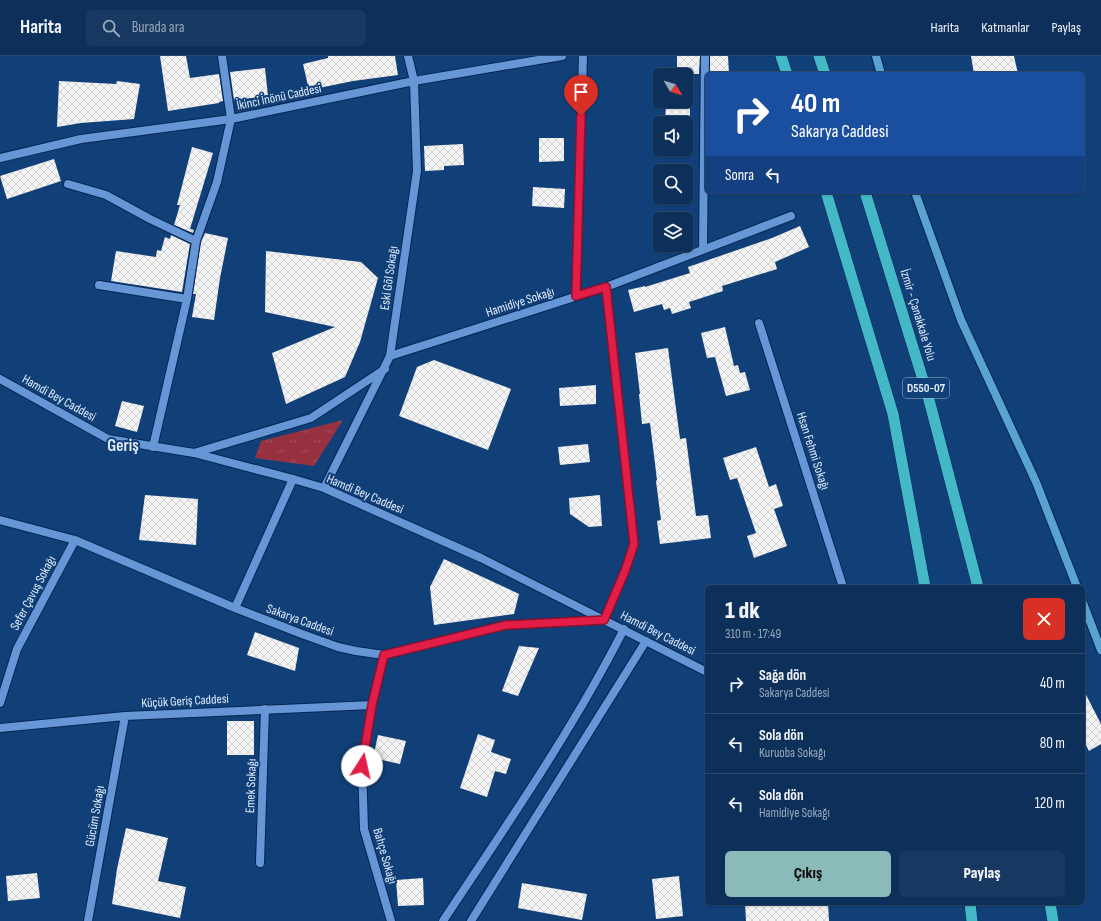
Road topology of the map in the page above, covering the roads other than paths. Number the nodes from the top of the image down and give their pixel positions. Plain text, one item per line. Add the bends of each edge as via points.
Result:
1 (222, 56) edge
2 (408, 56) edge
3 (562, 56) edge
4 (583, 56) edge
5 (705, 56) edge
6 (781, 56) edge
7 (819, 56) edge
8 (876, 56) edge
9 (786, 72) edge
10 (824, 72) edge
11 (880, 72) edge
12 (414, 81) junction
13 (231, 119) junction
14 (0, 158) edge
15 (68, 184) dead end
16 (827, 194) edge
17 (866, 194) edge
18 (916, 194) edge
19 (791, 216) dead end
20 (196, 241) junction
21 (703, 249) junction
22 (99, 285) dead end
23 (606, 287) junction
24 (576, 296) junction
25 (187, 299) junction
26 (760, 323) dead end
27 (390, 356) junction
28 (385, 369) junction
29 (0, 379) edge
30 (154, 447) junction
31 (194, 453) junction
32 (293, 479) junction
33 (324, 488) junction
34 (0, 520) edge
35 (75, 540) junction
36 (842, 585) edge
37 (925, 585) edge
38 (977, 585) edge
39 (1076, 585) edge
40 (235, 608) junction
41 (1085, 608) edge
42 (604, 620) junction
43 (624, 630) junction
44 (646, 641) junction
45 (1101, 650) edge
46 (384, 655) junction
47 (705, 671) edge
48 (0, 702) edge
49 (372, 705) junction
50 (265, 710) junction
51 (125, 716) junction
52 (0, 728) edge
53 (260, 863) dead end
54 (970, 905) edge
55 (1050, 905) edge
56 (88, 921) edge
57 (391, 921) edge
58 (443, 921) edge
59 (471, 921) edge
60 (972, 921) edge
61 (1053, 921) edge

1 - 13 street
2 - 12 street, Eski Göl Sokağı
3 - 12 street, İkinci İnönü Caddesi
4 - 24 street
5 - 21 street
6 - 9 highway
7 - 10 highway
8 - 11 main road
12 - 13 street, İkinci İnönü Caddesi
12 - 27 street, Eski Göl Sokağı via 417,171
13 - 14 street, İkinci İnönü Caddesi via 81,139
13 - 20 street via 217,182
15 - 20 street via 106,195
16 - 37 highway, D550-07 via 893,414
17 - 38 highway, İzmir - Çanakkale Yolu / D550-07 via 928,396
18 - 39 main road via 961,320 1036,482
19 - 21 street, Hamidiye Sokağı
20 - 25 street
21 - 23 street, Hamidiye Sokağı
22 - 25 street
23 - 24 street, Hamidiye Sokağı
23 - 42 street via 634,544
24 - 27 street, Hamidiye Sokağı
25 - 30 street
26 - 36 street, Hsan Fehmi Sokağı
27 - 28 street, Eski Göl Sokağı
28 - 31 street via 311,418
28 - 33 street, Eski Göl Sokağı
29 - 30 street, Hamdi Bey Caddesi via 108,439
30 - 31 street, Hamdi Bey Caddesi
31 - 32 street, Hamdi Bey Caddesi
32 - 33 street, Hamdi Bey Caddesi
32 - 40 street
33 - 42 street, Hamdi Bey Caddesi via 481,558
34 - 35 street, Sakarya Caddesi
35 - 40 street, Sakarya Caddesi
35 - 48 street, Sefer Çavuş Sokağı via 17,649
40 - 46 street, Sakarya Caddesi via 338,646
41 - 45 main road
42 - 43 street, Hamdi Bey Caddesi
42 - 46 street, Sakarya Caddesi via 506,625
43 - 44 street, Hamdi Bey Caddesi
43 - 58 street via 543,770
44 - 47 street, Hamdi Bey Caddesi
44 - 59 street
46 - 49 street, Bahçe Sokağı
49 - 50 street, Küçük Geriş Caddesi
49 - 57 street, Bahçe Sokağı via 362,766 364,829
50 - 51 street, Küçük Geriş Caddesi
50 - 53 street, Emek Sokağı
51 - 52 street, Küçük Geriş Caddesi
51 - 56 street, Gücüm Sokağı
54 - 60 highway
55 - 61 highway

